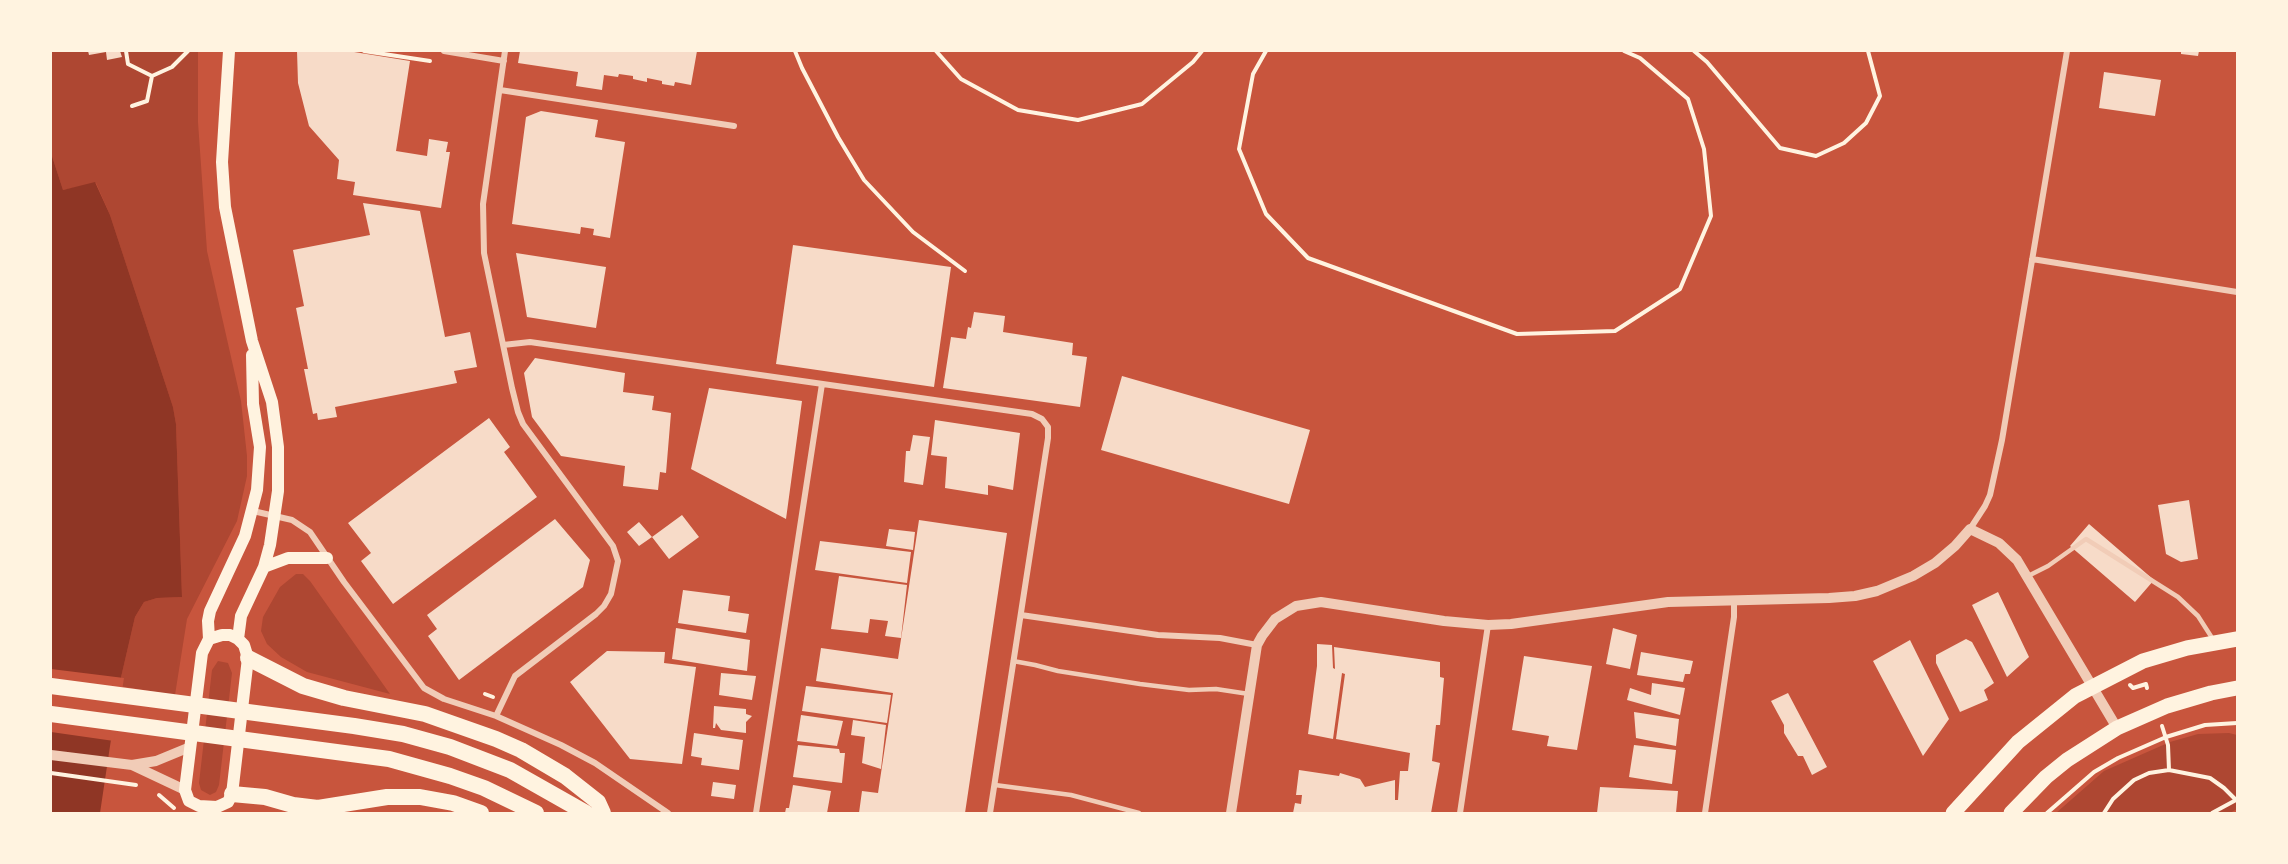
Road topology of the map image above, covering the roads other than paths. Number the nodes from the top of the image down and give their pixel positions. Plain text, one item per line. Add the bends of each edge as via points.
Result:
1 (229, 51) edge
2 (444, 51) edge
3 (505, 51) edge
4 (2067, 51) edge
5 (504, 61) junction
6 (500, 90) junction
7 (734, 126) dead end
8 (2032, 259) junction
9 (2237, 292) edge
10 (252, 341) junction
11 (503, 345) junction
12 (822, 384) junction
13 (252, 511) junction
14 (275, 515) junction
15 (1970, 529) junction
16 (327, 558) junction
17 (264, 567) junction
18 (2028, 576) junction
19 (1734, 600) junction
20 (1021, 615) junction
21 (1488, 625) junction
22 (209, 639) junction
23 (238, 639) junction
24 (2237, 639) edge
25 (2216, 642) junction
26 (1257, 645) junction
27 (248, 658) junction
28 (1013, 661) junction
29 (2091, 686) junction
30 (51, 687) edge
31 (2237, 688) edge
32 (1249, 694) junction
33 (51, 714) edge
34 (496, 716) junction
35 (2117, 728) junction
36 (190, 747) junction
37 (51, 754) edge
38 (132, 765) junction
39 (995, 784) junction
40 (185, 790) junction
41 (229, 803) edge
42 (201, 810) edge
43 (1122, 811) edge
44 (482, 813) edge
45 (536, 813) edge
46 (586, 813) edge
47 (603, 813) edge
48 (668, 813) edge
49 (756, 813) edge
50 (990, 813) edge
51 (1139, 813) edge
52 (1231, 813) edge
53 (1460, 813) edge
54 (1705, 813) edge
55 (1953, 813) edge
56 (2012, 813) edge

1 - 10 main road via 222,184
2 - 5 street
3 - 5 street
4 - 8 street
5 - 6 street
6 - 7 street
6 - 11 street via 483,219 484,253
8 - 9 street
8 - 15 street via 1994,478 1985,506
10 - 13 main road via 260,469
10 - 14 main road via 276,422
11 - 12 street via 530,342
11 - 34 street via 523,424 613,546 618,561 611,594 604,606 515,676
12 - 20 street via 1032,414 1045,423 1048,438
12 - 49 street
13 - 14 street
13 - 22 main road via 241,545 210,611
14 - 16 street via 305,527
14 - 17 main road
15 - 18 street via 2008,549
15 - 19 street via 1935,563 1876,591 1829,598
16 - 17 main road via 288,558
16 - 34 street via 424,688 444,699
17 - 23 main road via 241,616
18 - 25 lane via 2086,540 2178,597 2198,616
18 - 29 street
19 - 21 street via 1668,602
19 - 54 street
20 - 26 street
20 - 28 street
21 - 26 street via 1308,603 1275,619
21 - 53 street
22 - 23 main road via 222,635
22 - 36 main road via 202,653
23 - 27 main road
24 - 25 highway
25 - 29 highway via 2143,661
26 - 32 street
27 - 41 main road
27 - 47 highway via 303,686 425,714 496,739 565,776 598,802
28 - 32 lane via 1140,684
28 - 39 street
29 - 35 street
29 - 55 highway via 2018,742
30 - 46 highway via 380,730 450,747 510,770
31 - 35 highway via 2167,706
32 - 52 street
33 - 45 highway via 360,754 417,765 484,788
34 - 48 street via 595,763
35 - 56 highway via 2046,777
36 - 38 street via 156,761
36 - 40 main road
37 - 38 street
38 - 40 street
39 - 43 lane via 1071,795
39 - 50 street
40 - 42 main road via 189,801
41 - 42 main road
41 - 44 highway via 265,797 318,808 387,797 420,797
43 - 51 lane

